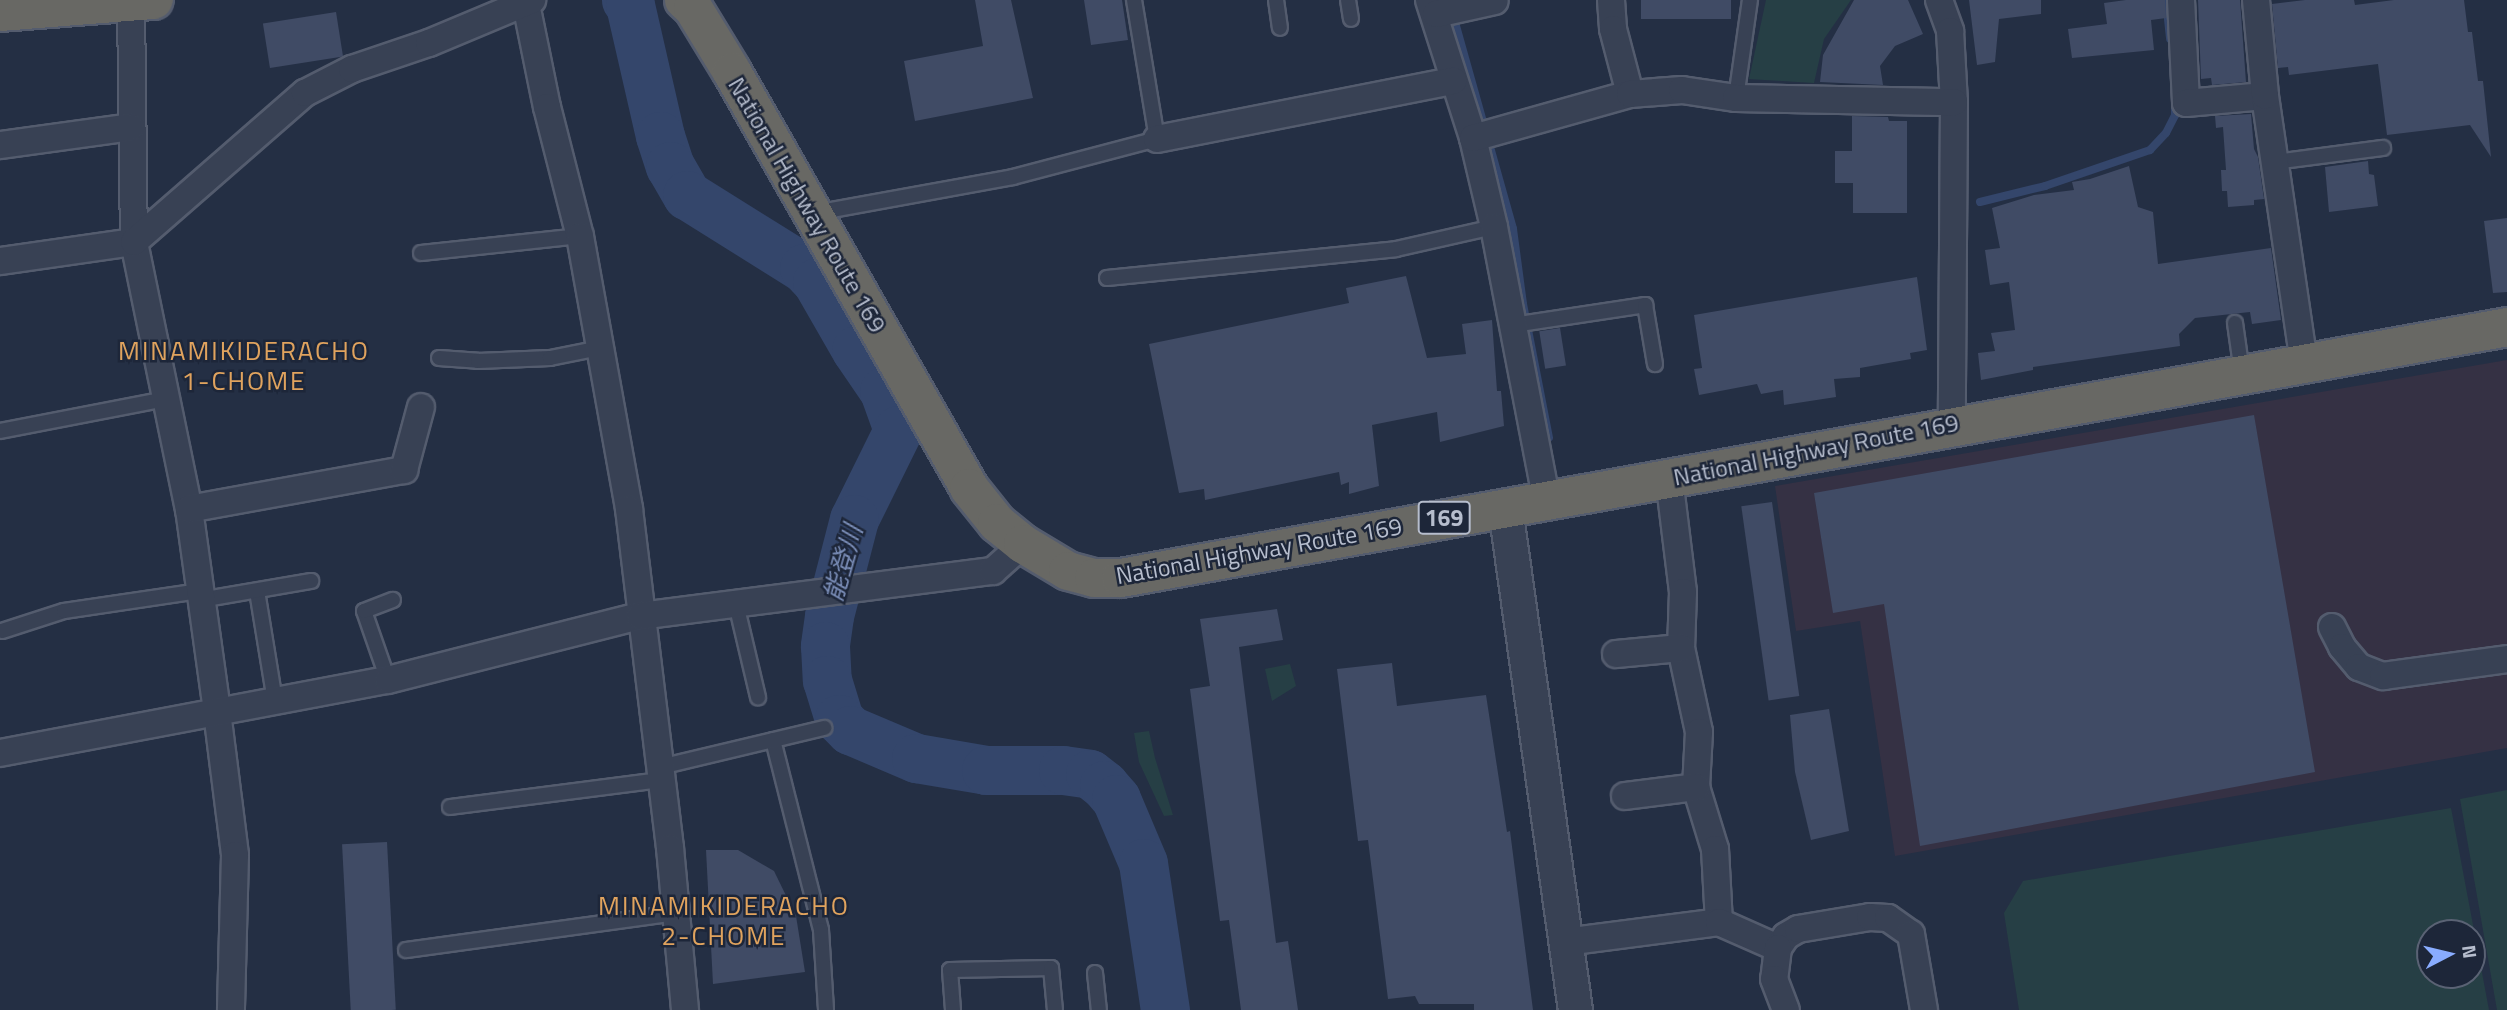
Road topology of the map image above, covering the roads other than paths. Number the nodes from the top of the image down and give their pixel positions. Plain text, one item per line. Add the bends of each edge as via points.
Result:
1 (684, 0) edge
2 (1134, 0) edge
3 (1276, 0) edge
4 (1348, 0) edge
5 (1611, 0) edge
6 (1751, 0) edge
7 (1939, 0) edge
8 (2180, 0) edge
9 (2256, 0) edge
10 (126, 1) edge
11 (1495, 1) edge
12 (529, 2) edge
13 (1433, 7) edge
14 (0, 12) edge
15 (1351, 19) dead end
16 (1280, 28) dead end
17 (1453, 81) junction
18 (1630, 94) junction
19 (2265, 96) junction
20 (1736, 98) junction
21 (1954, 102) junction
22 (131, 127) junction
23 (1473, 138) junction
24 (1157, 139) junction
25 (0, 145) edge
26 (2383, 148) dead end
27 (2275, 162) junction
28 (810, 214) junction
29 (1494, 227) junction
30 (580, 236) junction
31 (134, 242) junction
32 (421, 253) dead end
33 (0, 261) edge
34 (1107, 278) dead end
35 (2235, 324) dead end
36 (1513, 325) junction
37 (2507, 327) edge
38 (600, 348) junction
39 (439, 358) dead end
40 (2304, 362) junction
41 (1655, 364) dead end
42 (2242, 373) junction
43 (166, 399) junction
44 (421, 407) dead end
45 (1952, 425) junction
46 (0, 431) edge
47 (1669, 478) junction
48 (1547, 501) junction
49 (1505, 508) junction
50 (189, 509) junction
51 (1023, 544) junction
52 (311, 581) dead end
53 (257, 591) junction
54 (200, 595) junction
55 (393, 600) dead end
56 (736, 604) junction
57 (640, 616) junction
58 (2332, 627) dead end
59 (2, 631) dead end
60 (1681, 648) junction
61 (1616, 654) dead end
62 (2507, 659) edge
63 (387, 680) junction
64 (758, 697) dead end
65 (275, 701) junction
66 (217, 712) junction
67 (824, 728) dead end
68 (773, 740) junction
69 (0, 753) edge
70 (661, 774) junction
71 (1696, 787) junction
72 (1625, 796) dead end
73 (450, 807) dead end
74 (676, 913) junction
75 (1719, 922) junction
76 (1565, 942) junction
77 (1778, 948) junction
78 (406, 950) dead end
79 (1095, 973) dead end
80 (231, 1010) edge
81 (685, 1010) edge
82 (827, 1010) edge
83 (953, 1010) edge
84 (1055, 1010) edge
85 (1100, 1010) edge
86 (1575, 1010) edge
87 (1786, 1010) edge
88 (1924, 1010) edge

1 - 28 highway, National Highway Route 169 / 169 via 732,72
2 - 24 lane
3 - 16 lane
4 - 15 lane
5 - 18 street via 1613,29
6 - 20 lane
7 - 21 street via 1950,31
8 - 19 street via 2186,103
9 - 19 street
10 - 14 highway
10 - 22 street
11 - 13 street
12 - 30 street via 547,107
12 - 31 street via 352,69 306,93
13 - 17 street
17 - 23 street
17 - 24 street
18 - 20 street via 1682,90
18 - 23 street
19 - 27 street
20 - 21 street
21 - 45 street
22 - 25 street
22 - 31 street
23 - 29 street
24 - 28 lane via 1013,177
26 - 27 lane
27 - 40 street
28 - 51 highway, National Highway Route 169 / 169 via 969,488 997,523
29 - 34 lane via 1396,248
29 - 36 street
30 - 32 lane
30 - 38 street
31 - 33 street
31 - 43 street
35 - 42 lane
36 - 41 lane via 1645,305
36 - 48 street
37 - 40 highway, National Highway Route 169 / 169
38 - 39 lane via 550,358
38 - 57 street via 629,509
40 - 42 highway, National Highway Route 169 / 169
42 - 45 highway, National Highway Route 169 / 169
43 - 46 lane
43 - 50 street
44 - 50 street via 404,470
45 - 47 highway, National Highway Route 169 / 169
47 - 48 highway, National Highway Route 169 / 169
47 - 60 street via 1683,592
48 - 49 highway, National Highway Route 169 / 169
49 - 51 highway, National Highway Route 169 / 169 via 1121,578 1094,578 1068,571
49 - 76 street
50 - 54 street
51 - 56 street via 993,571
52 - 53 lane
53 - 54 lane
53 - 65 lane
54 - 59 lane via 64,611
54 - 66 street
55 - 63 lane via 364,611
56 - 57 street
56 - 64 lane
57 - 63 street
57 - 70 street
58 - 62 street via 2359,667 2382,676
60 - 61 street
60 - 71 street via 1699,732
63 - 65 street
65 - 66 street
66 - 69 street
66 - 80 street via 235,855
67 - 68 lane
68 - 70 lane
68 - 82 lane via 821,930
70 - 73 lane
70 - 74 street
71 - 72 street
71 - 75 street via 1715,849
74 - 78 lane
74 - 81 street
75 - 76 street
75 - 77 street
76 - 86 street
77 - 87 street via 1774,979
77 - 88 street via 1798,929 1888,918 1911,934
79 - 85 lane
83 - 84 lane via 950,970 1051,968

